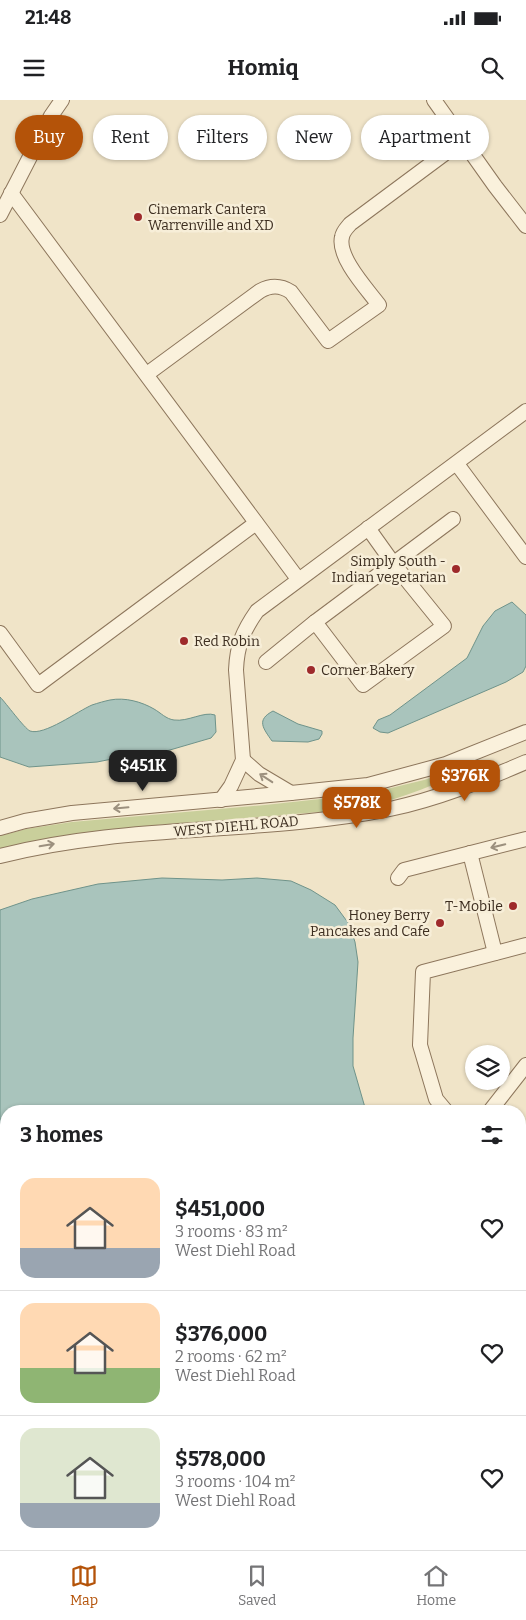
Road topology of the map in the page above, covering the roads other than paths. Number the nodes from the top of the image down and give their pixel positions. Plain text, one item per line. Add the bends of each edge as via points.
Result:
1 (62, 100) edge
2 (434, 100) edge
3 (445, 115) edge
4 (436, 160) edge
5 (477, 160) edge
6 (11, 193) junction
7 (0, 215) edge
8 (526, 226) edge
9 (147, 374) junction
10 (526, 411) edge
11 (457, 464) junction
12 (453, 519) dead end
13 (256, 523) junction
14 (368, 528) junction
15 (526, 557) edge
16 (393, 562) junction
17 (298, 579) junction
18 (315, 622) junction
19 (0, 633) edge
20 (266, 662) dead end
21 (526, 732) edge
22 (243, 760) junction
23 (526, 762) edge
24 (291, 794) junction
25 (221, 800) junction
26 (0, 828) edge
27 (526, 839) edge
28 (470, 853) junction
29 (0, 856) edge
30 (398, 878) dead end
31 (526, 945) edge
32 (495, 953) junction
33 (526, 1066) edge
34 (441, 1105) edge
35 (495, 1105) edge

1 - 6 street
2 - 3 street
4 - 9 street via 345,229 342,250 378,304 372,309 328,341 291,292 276,286 268,287
5 - 8 street
6 - 7 street
6 - 9 street
9 - 13 street
10 - 11 street
11 - 14 street
11 - 15 street
12 - 16 street
13 - 17 street
13 - 19 street via 38,685
14 - 16 street
14 - 17 street
16 - 18 street
16 - 18 street via 444,626 362,685
17 - 22 street via 257,611 239,644 236,670
18 - 20 street
21 - 24 street, WEST DIEHL ROAD via 446,764 406,776
24 -> 22 street via 264,778
22 - 25 street
29 -> 23 street, WEST DIEHL ROAD via 75,840 366,813 440,796
24 - 25 street, WEST DIEHL ROAD
25 -> 26 street, WEST DIEHL ROAD via 72,813
27 -> 28 street
28 - 30 street via 404,870
28 - 32 street
31 - 32 street
32 - 34 street via 423,972 420,1045 436,1099
33 - 35 street

